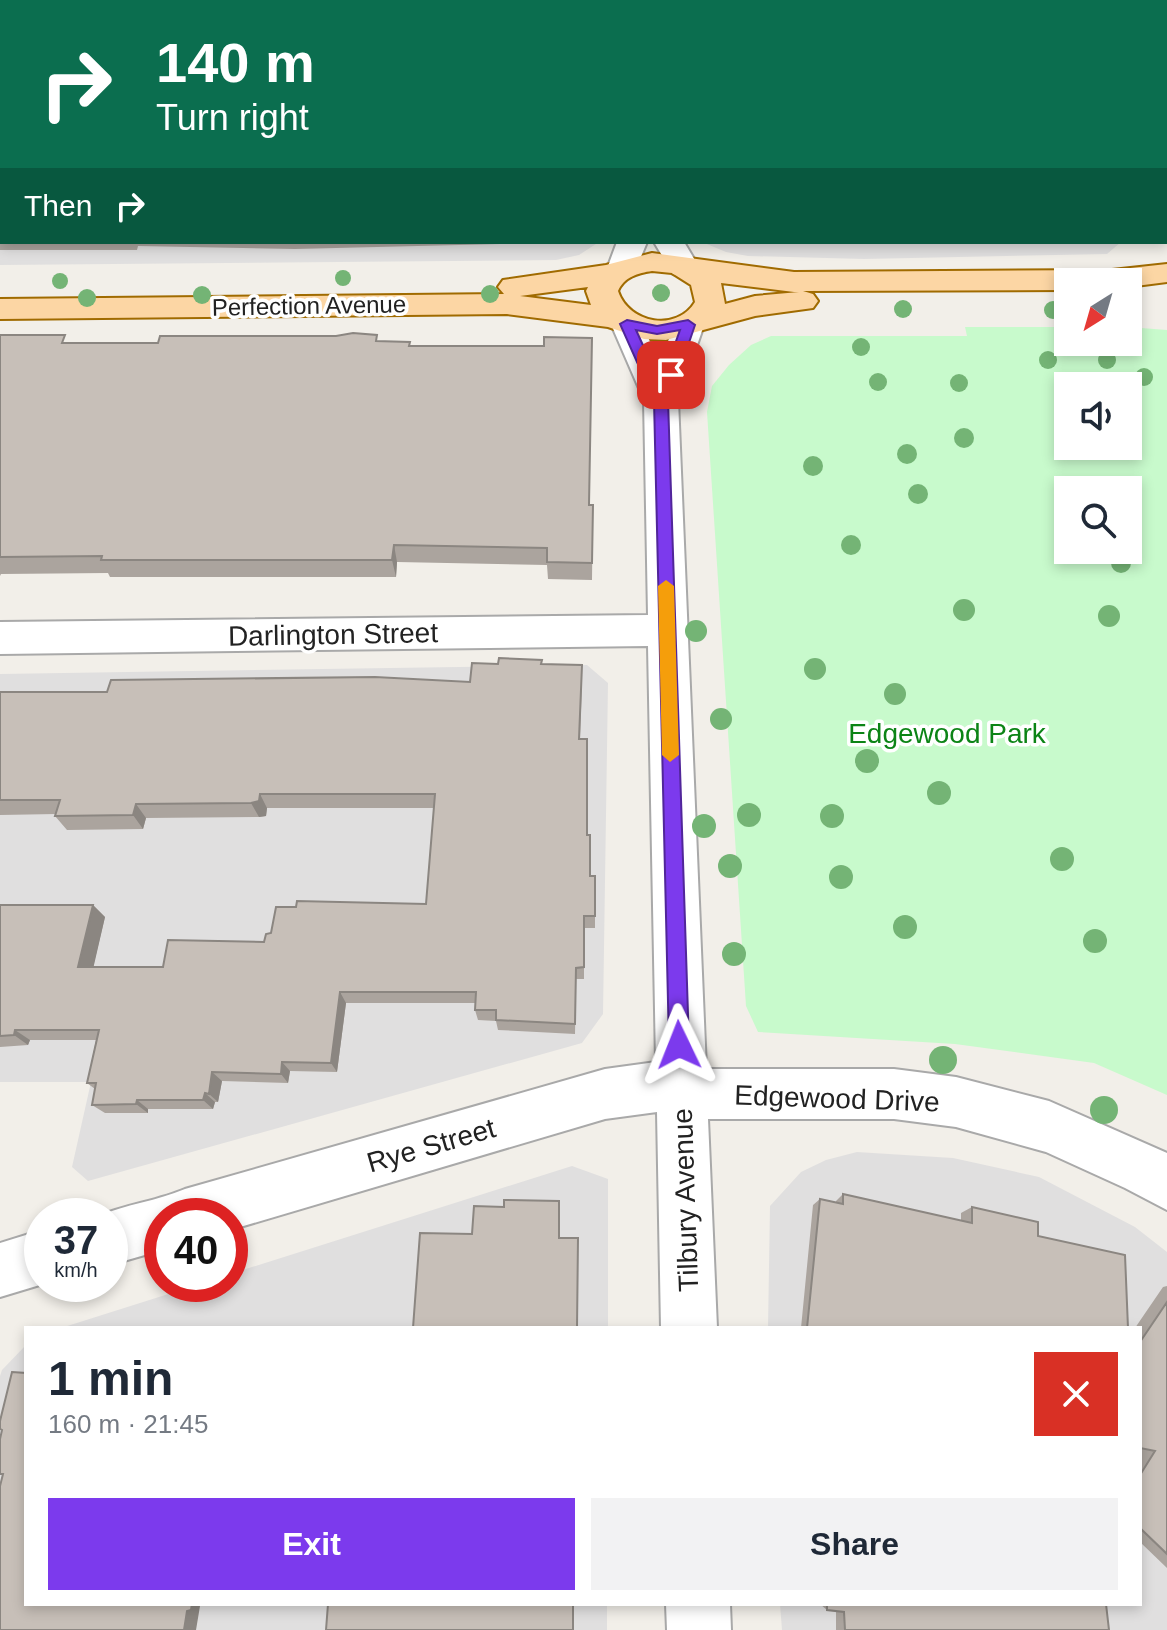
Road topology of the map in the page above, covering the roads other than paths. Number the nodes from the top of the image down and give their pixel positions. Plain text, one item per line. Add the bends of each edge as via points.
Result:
1 (682, 260) edge
2 (622, 262) edge
3 (1167, 273) edge
4 (0, 293) edge
5 (1054, 299) edge
6 (1142, 300) edge
7 (1167, 302) edge
8 (0, 309) edge
9 (622, 321) junction
10 (692, 323) junction
11 (661, 400) junction
12 (667, 630) junction
13 (0, 638) edge
14 (681, 1090) junction
15 (1167, 1184) edge
16 (247, 1198) edge
17 (24, 1263) edge
18 (0, 1270) edge
19 (689, 1326) edge
20 (698, 1606) edge
21 (699, 1630) edge

1 - 2 main road
1 - 3 main road via 794,282 1112,280
1 - 10 main road via 710,289 707,311
2 - 4 main road, Perfection Avenue via 550,285 510,287
2 - 9 main road via 605,282 602,301
5 - 10 main road via 797,302 755,306
6 - 7 main road
8 - 9 main road, Perfection Avenue via 507,304
9 - 10 main road via 657,330
9 - 11 street, Tilbury Avenue
10 - 11 street, Tilbury Avenue
11 - 12 street, Tilbury Avenue
12 - 13 street, Darlington Street
12 - 14 street, Tilbury Avenue
14 - 15 street, Edgewood Drive via 894,1094 956,1102 1049,1127
14 - 16 street, Rye Street via 642,1088 605,1094
14 - 19 street, Tilbury Avenue
17 - 18 street
20 - 21 street

